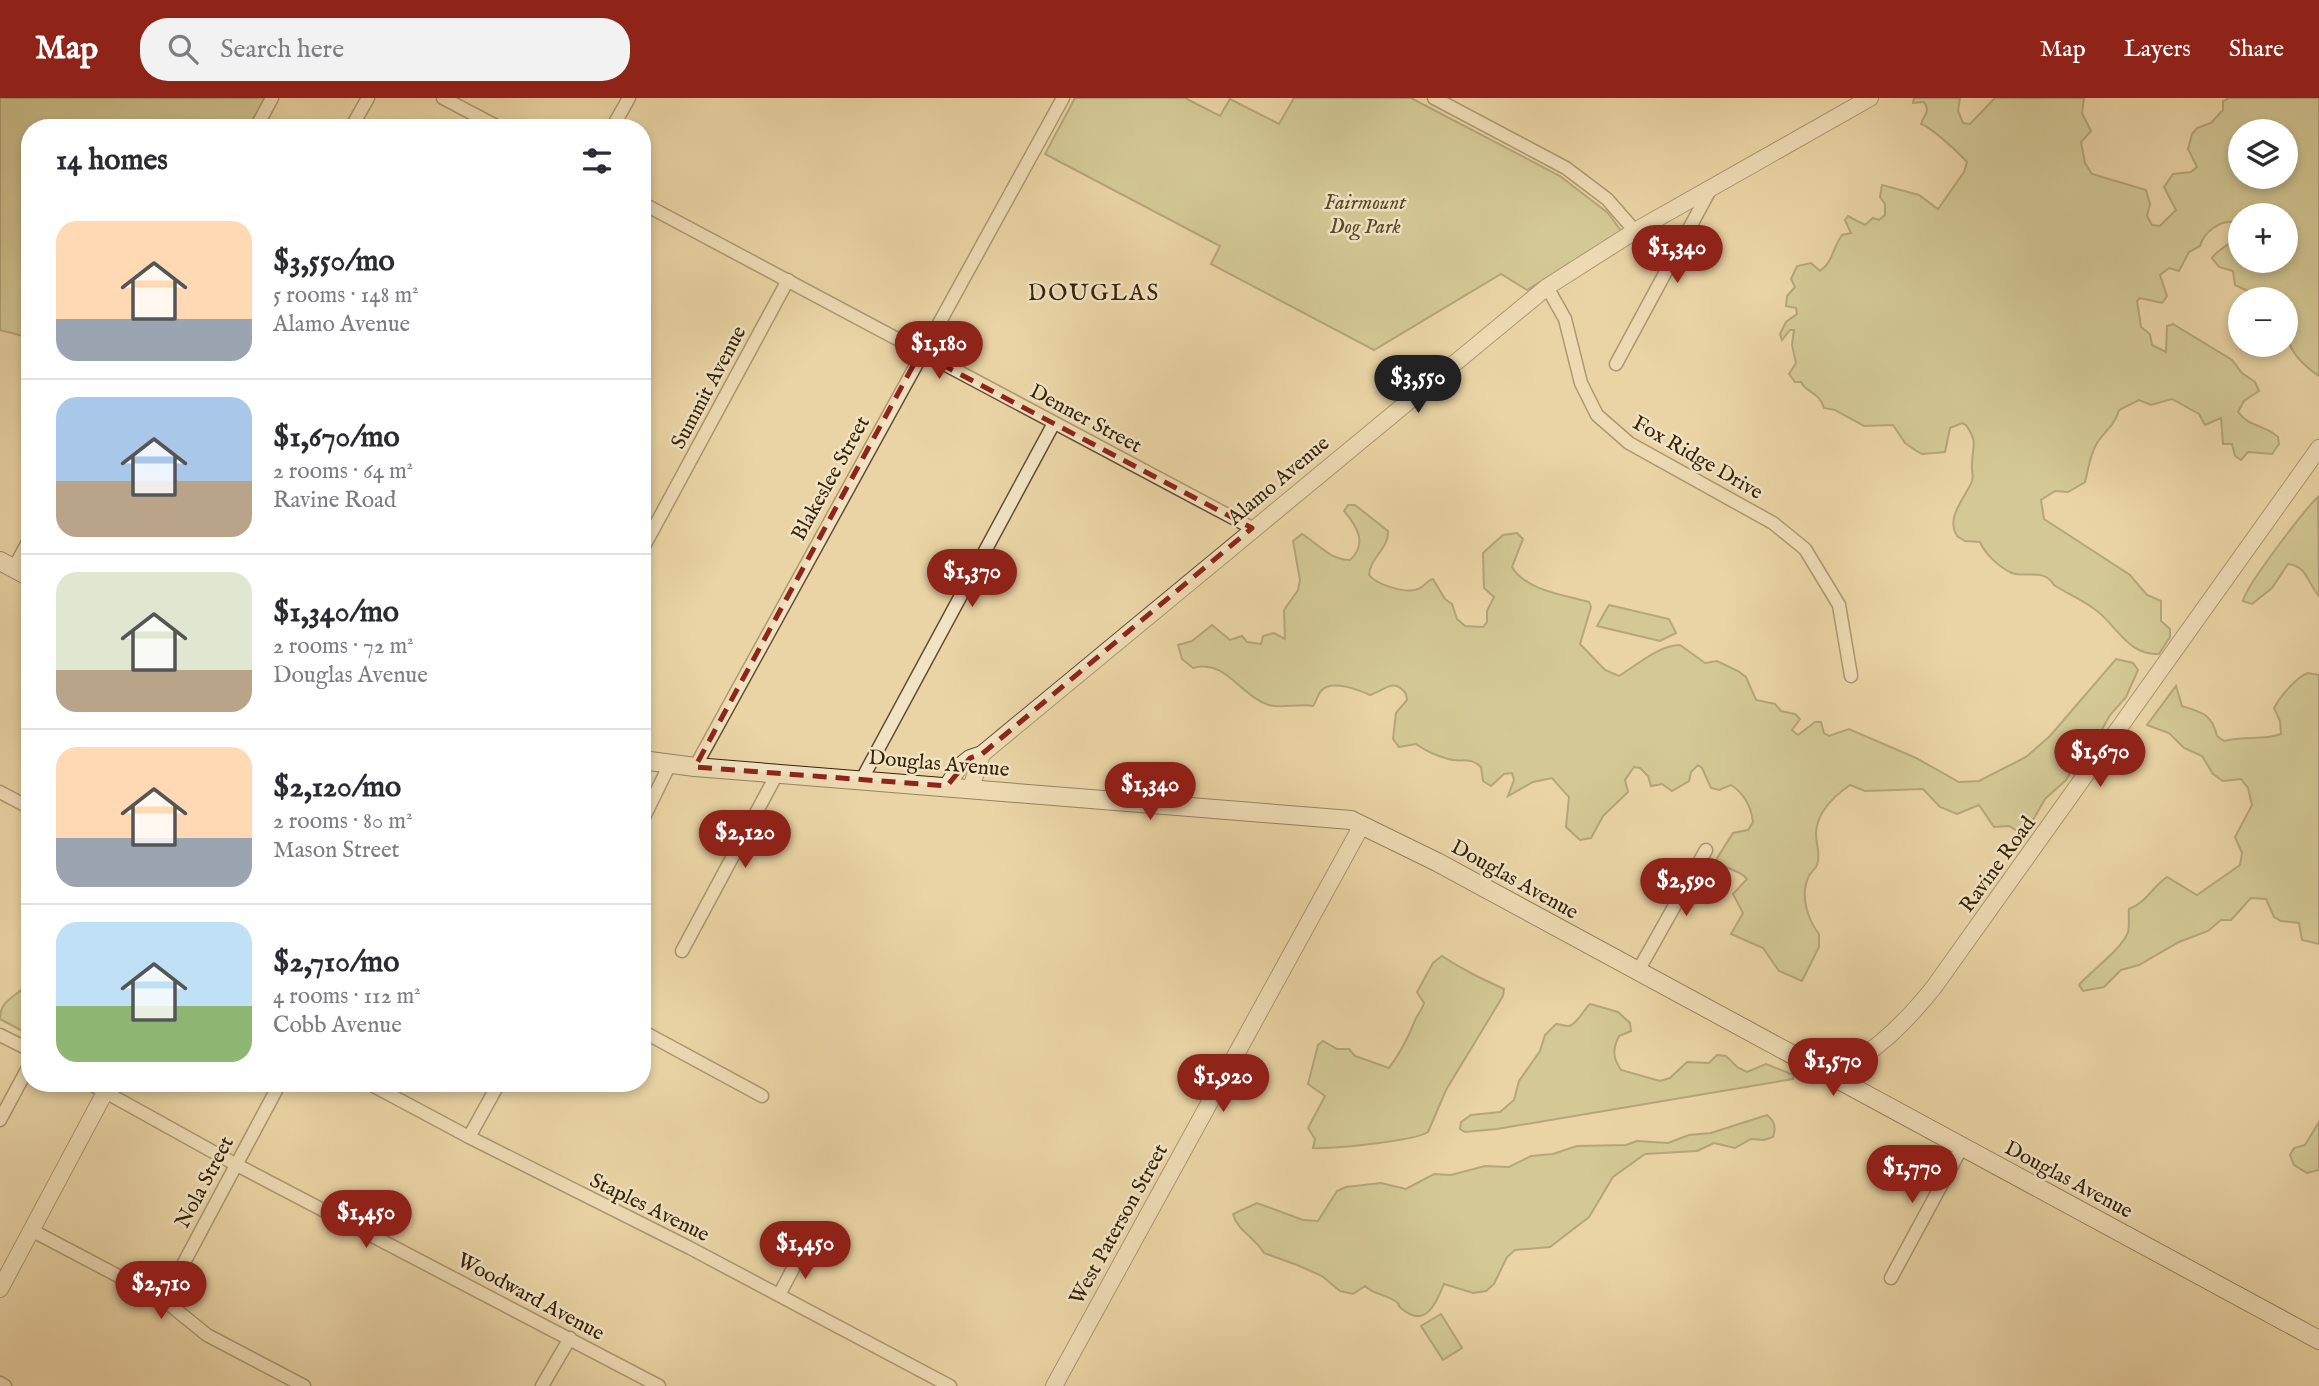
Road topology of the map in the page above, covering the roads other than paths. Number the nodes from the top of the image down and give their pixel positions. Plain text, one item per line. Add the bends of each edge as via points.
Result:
1 (272, 98) edge
2 (368, 98) edge
3 (629, 98) edge
4 (1063, 98) edge
5 (1434, 98) edge
6 (450, 100) edge
7 (1859, 100) edge
8 (261, 119) edge
9 (356, 119) edge
10 (484, 119) edge
11 (617, 119) edge
12 (1710, 190) junction
13 (651, 208) edge
14 (1635, 231) junction
15 (788, 280) junction
16 (1547, 287) junction
17 (920, 353) junction
18 (1616, 364) dead end
19 (1054, 423) junction
20 (2319, 448) edge
21 (1252, 528) junction
22 (651, 533) edge
23 (21, 549) edge
24 (7, 565) edge
25 (1851, 676) dead end
26 (982, 754) junction
27 (651, 761) edge
28 (670, 764) junction
29 (695, 767) junction
30 (778, 772) junction
31 (862, 779) junction
32 (947, 786) junction
33 (971, 788) junction
34 (0, 792) edge
35 (21, 803) edge
36 (651, 803) edge
37 (1362, 825) junction
38 (1706, 849) dead end
39 (682, 951) dead end
40 (1637, 971) junction
41 (0, 1035) edge
42 (651, 1036) edge
43 (21, 1046) edge
44 (1830, 1074) junction
45 (21, 1081) edge
46 (105, 1092) edge
47 (114, 1092) edge
48 (275, 1092) edge
49 (385, 1092) edge
50 (494, 1092) edge
51 (762, 1096) dead end
52 (0, 1121) edge
53 (469, 1138) junction
54 (1962, 1147) junction
55 (235, 1164) junction
56 (31, 1230) junction
57 (803, 1250) dead end
58 (1891, 1278) dead end
59 (1, 1286) edge
60 (779, 1295) junction
61 (164, 1300) junction
62 (570, 1338) junction
63 (2319, 1340) edge
64 (0, 1383) edge
65 (5, 1386) edge
66 (304, 1386) edge
67 (542, 1386) edge
68 (659, 1386) edge
69 (950, 1386) edge
70 (1054, 1386) edge

1 - 8 street
2 - 9 street
3 - 11 street
4 - 17 street, Blakeslee Street
5 - 14 street via 1566,169 1607,199
6 - 10 street
7 - 12 street, Alamo Avenue
12 - 14 street, Alamo Avenue
12 - 18 street
13 - 15 street, Denner Street
14 - 16 street, Alamo Avenue
15 - 17 street, Denner Street
15 - 22 street, Summit Avenue
16 - 21 street, Alamo Avenue
16 - 25 street, Fox Ridge Drive via 1565,319 1581,383 1597,415 1629,443 1773,523 1805,549 1839,605
17 - 19 street, Denner Street
17 - 29 street, Blakeslee Street
19 - 21 street, Denner Street
19 - 31 street
20 - 44 street, Ravine Road via 1934,987 1887,1037 1852,1065
21 - 26 street, Alamo Avenue
23 - 24 street
26 - 32 street, Alamo Avenue via 960,766
26 - 33 street
27 - 28 main road, Douglas Avenue
28 - 29 main road, Douglas Avenue
28 - 36 street
29 - 30 main road, Douglas Avenue
30 - 31 main road, Douglas Avenue
30 - 39 street
31 - 32 main road, Douglas Avenue
32 - 33 main road, Douglas Avenue
33 - 37 main road, Douglas Avenue via 1337,817
34 - 35 street
37 - 40 main road, Douglas Avenue
37 - 70 street, West Paterson Street
38 - 40 street
40 - 44 main road, Douglas Avenue
41 - 43 street
42 - 51 street
44 - 54 main road, Douglas Avenue
45 - 52 street
46 - 56 street
47 - 55 street, Woodward Avenue
48 - 55 street, Nola Street
49 - 53 street, Staples Avenue
50 - 53 street
53 - 60 street, Staples Avenue
54 - 58 street
54 - 63 main road, Douglas Avenue
55 - 61 street, Nola Street
55 - 62 street, Woodward Avenue
56 - 59 street
56 - 61 street
57 - 60 street
60 - 69 street, Staples Avenue
61 - 66 street via 207,1335
62 - 67 street
62 - 68 street, Woodward Avenue
64 - 65 street

